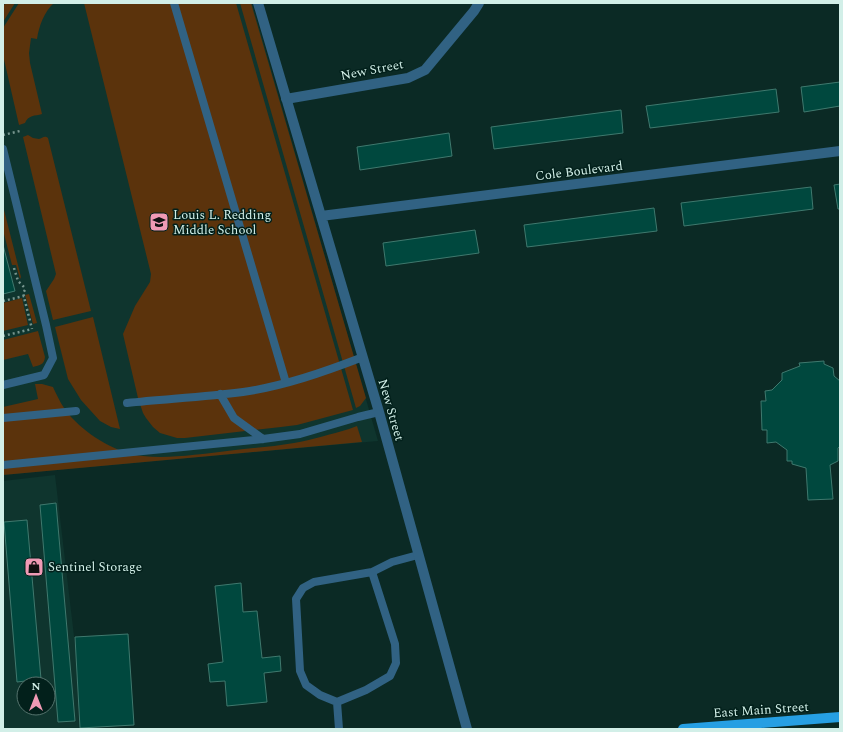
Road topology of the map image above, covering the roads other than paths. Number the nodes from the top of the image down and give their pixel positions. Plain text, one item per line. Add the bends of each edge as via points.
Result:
1 (174, 3) edge
2 (258, 3) edge
3 (479, 3) edge
4 (286, 98) junction
5 (3, 149) edge
6 (840, 151) edge
7 (321, 216) junction
8 (363, 357) junction
9 (286, 383) junction
10 (3, 385) edge
11 (220, 394) junction
12 (127, 403) dead end
13 (76, 411) dead end
14 (379, 412) junction
15 (3, 418) edge
16 (263, 439) junction
17 (3, 465) edge
18 (418, 555) junction
19 (372, 572) junction
20 (337, 702) junction
21 (840, 717) edge
22 (339, 729) edge
23 (467, 729) edge
24 (683, 729) edge

1 - 9 lane
2 - 4 street, New Street
3 - 4 street, New Street via 425,70 408,78
4 - 7 street, New Street
5 - 10 lane via 53,358 44,375
6 - 7 street, Cole Boulevard
7 - 8 street, New Street
8 - 9 lane
8 - 14 street, New Street
9 - 11 lane
11 - 12 lane
11 - 16 lane via 234,418
13 - 15 lane
14 - 16 lane via 300,434
14 - 18 street, New Street
16 - 17 lane
18 - 19 lane via 392,562
18 - 23 street, New Street
19 - 20 lane via 395,644 396,663 390,676
19 - 20 lane via 314,582 303,588 296,599 300,671 306,685 320,695
20 - 22 lane
21 - 24 main road, East Main Street

